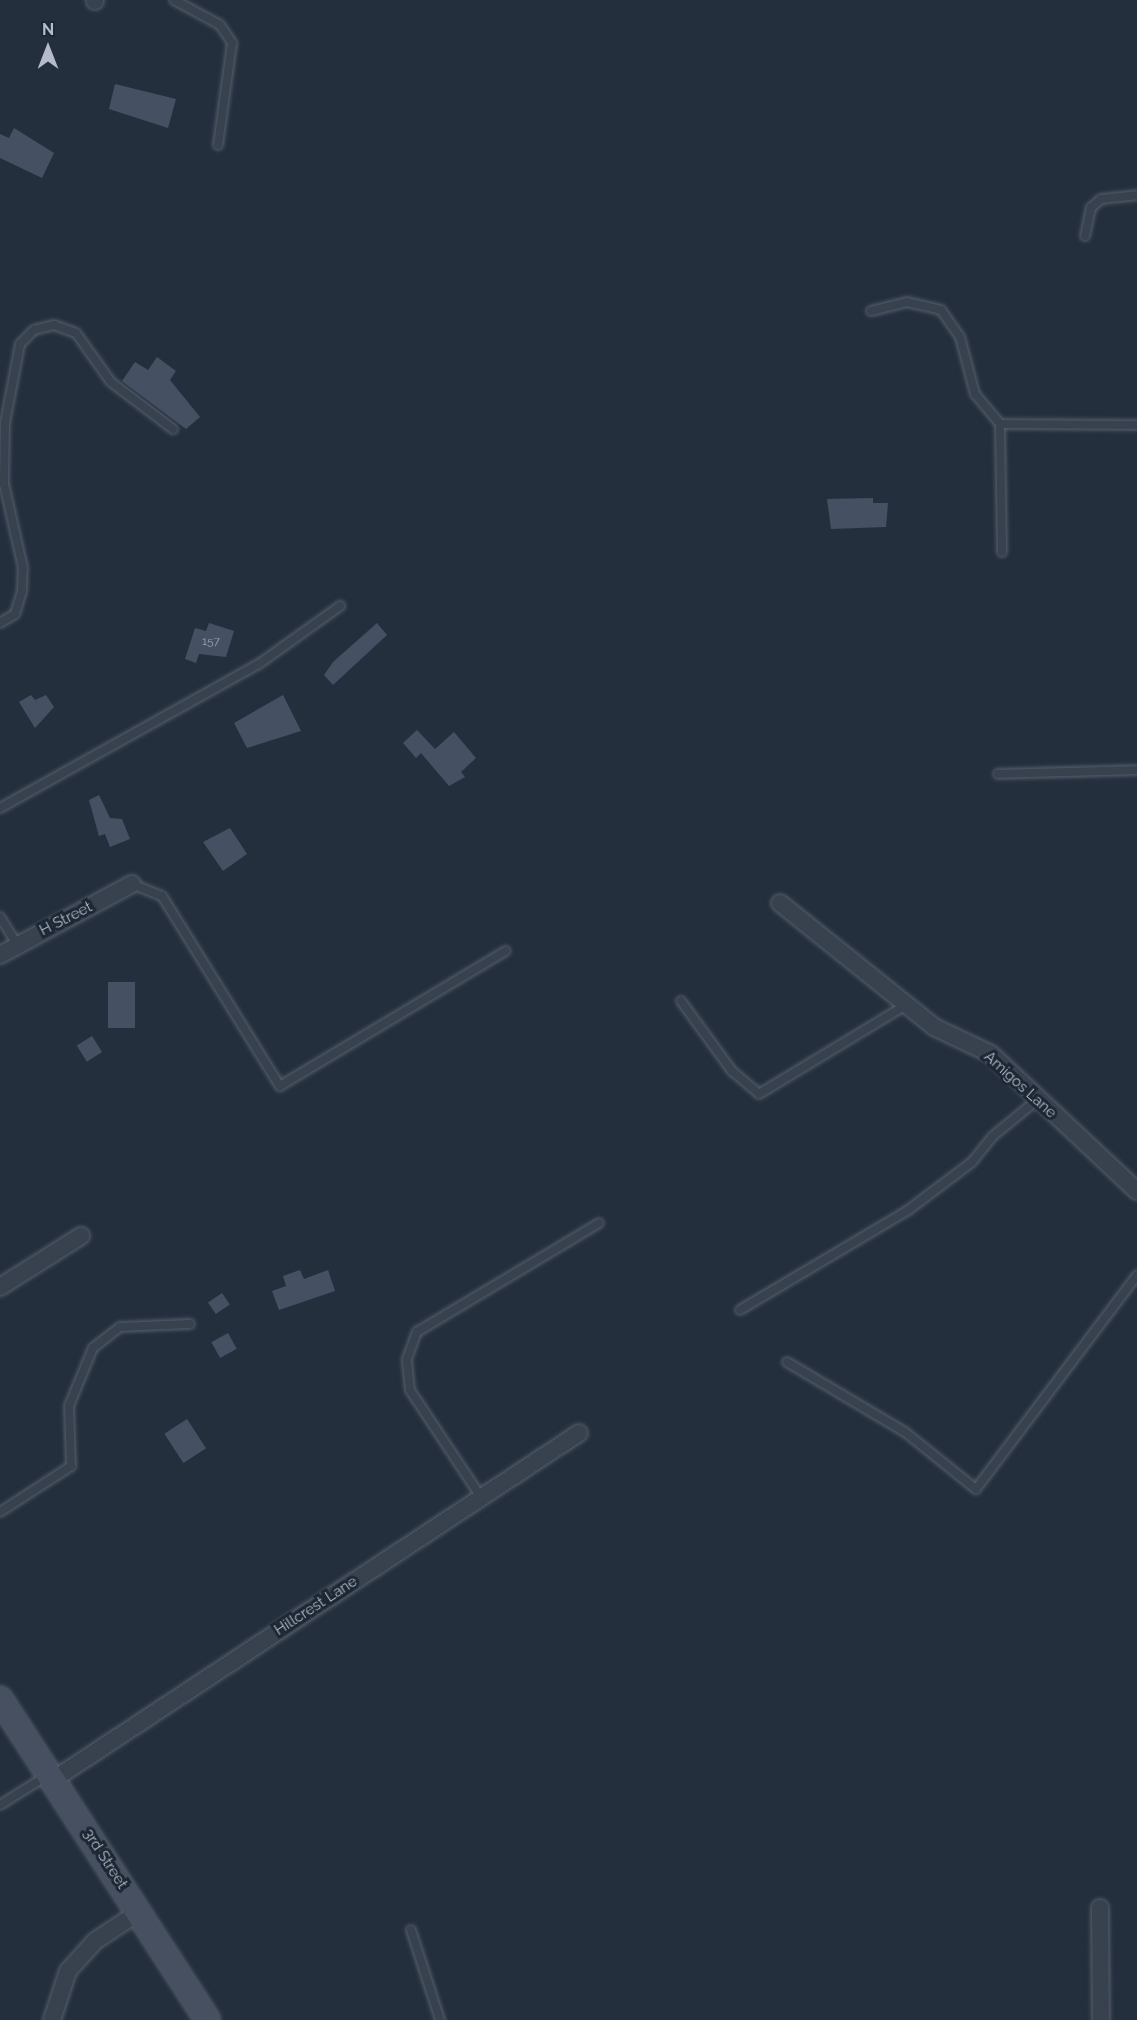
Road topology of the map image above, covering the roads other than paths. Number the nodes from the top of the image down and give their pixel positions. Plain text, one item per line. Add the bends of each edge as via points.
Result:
1 (174, 0) edge
2 (218, 145) dead end
3 (1137, 195) edge
4 (1085, 236) dead end
5 (871, 310) dead end
6 (1000, 424) junction
7 (1137, 424) edge
8 (173, 429) dead end
9 (1002, 552) dead end
10 (340, 606) dead end
11 (0, 624) edge
12 (1137, 770) edge
13 (998, 774) dead end
14 (0, 808) edge
15 (132, 884) joint
16 (780, 903) dead end
17 (0, 917) edge
18 (17, 944) junction
19 (506, 951) dead end
20 (0, 955) edge
21 (681, 1002) dead end
22 (906, 1005) junction
23 (1037, 1100) junction
24 (1137, 1191) edge
25 (599, 1223) dead end
26 (81, 1236) dead end
27 (1137, 1275) edge
28 (0, 1287) edge
29 (740, 1310) dead end
30 (190, 1324) dead end
31 (787, 1362) dead end
32 (579, 1433) dead end
33 (481, 1497) junction
34 (0, 1512) edge
35 (0, 1699) edge
36 (51, 1777) junction
37 (0, 1805) edge
38 (1100, 1908) dead end
39 (139, 1912) junction
40 (411, 1930) dead end
41 (52, 2020) edge
42 (208, 2020) edge
43 (440, 2020) edge
44 (1101, 2020) edge

1 - 2 lane via 220,25 232,43
3 - 4 lane via 1101,198 1090,208
5 - 6 lane via 907,302 941,310 960,337 975,394
6 - 7 lane
6 - 9 lane
8 - 11 lane via 111,382 76,333 54,325 34,330 20,344 5,423 4,484 23,568 22,591 15,614
10 - 14 lane via 259,664
12 - 13 lane
15 - 18 street, H Street
15 - 19 lane via 162,896 280,1086
16 - 22 street, Amigos Lane
17 - 18 lane
18 - 20 street, H Street
21 - 22 lane via 732,1071 759,1094
22 - 23 street, Amigos Lane via 934,1028 991,1054
23 - 24 street, Amigos Lane
23 - 29 lane via 993,1136 972,1161 907,1211
25 - 33 lane via 417,1332 407,1359 410,1390
26 - 28 street
27 - 31 lane via 976,1489 905,1432
30 - 34 lane via 120,1327 93,1348 69,1406 71,1466
32 - 33 street, Hillcrest Lane
33 - 36 street, Hillcrest Lane
35 - 36 main road, 3rd Street
36 - 37 lane
36 - 39 main road, 3rd Street
38 - 44 street
39 - 41 street via 95,1941 68,1971
39 - 42 main road, 3rd Street
40 - 43 lane

